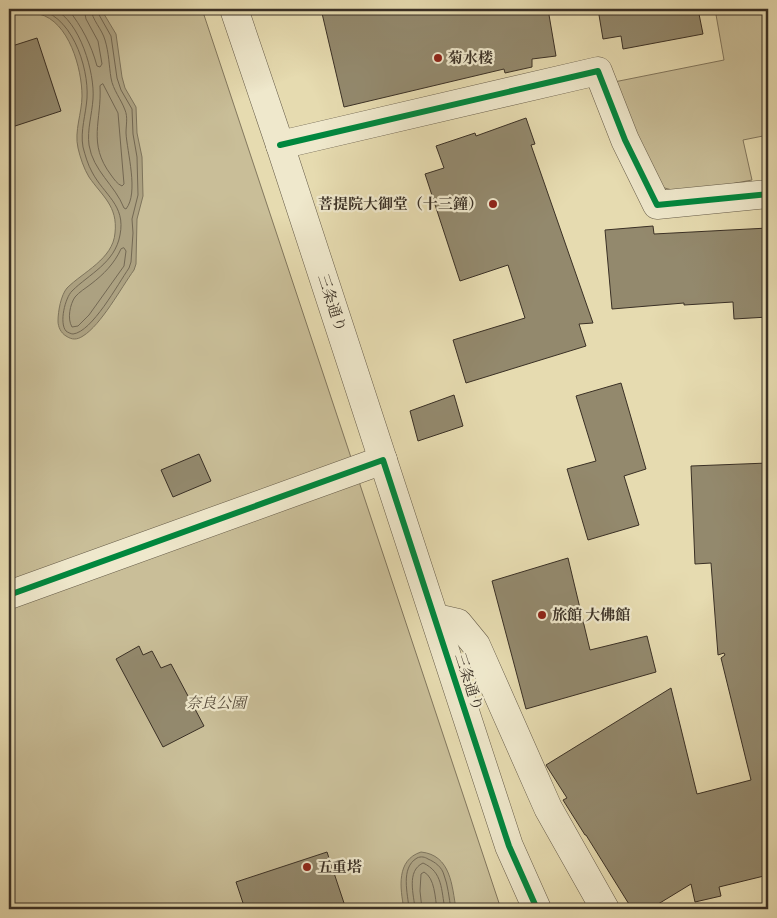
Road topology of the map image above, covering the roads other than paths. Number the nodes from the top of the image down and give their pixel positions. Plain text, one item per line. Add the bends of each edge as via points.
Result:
1 (234, 9) edge
2 (280, 145) junction
3 (768, 193) edge
4 (383, 460) junction
5 (9, 595) edge
6 (436, 618) junction
7 (537, 909) edge
8 (605, 909) edge

1 - 2 street, 三条通り
2 - 3 street via 598,71 625,140 657,205
2 - 4 street, 三条通り
4 - 5 street
4 - 6 street, 三条通り
6 - 7 street, 三条通り via 509,846
6 - 8 street via 458,623 476,645 548,808

